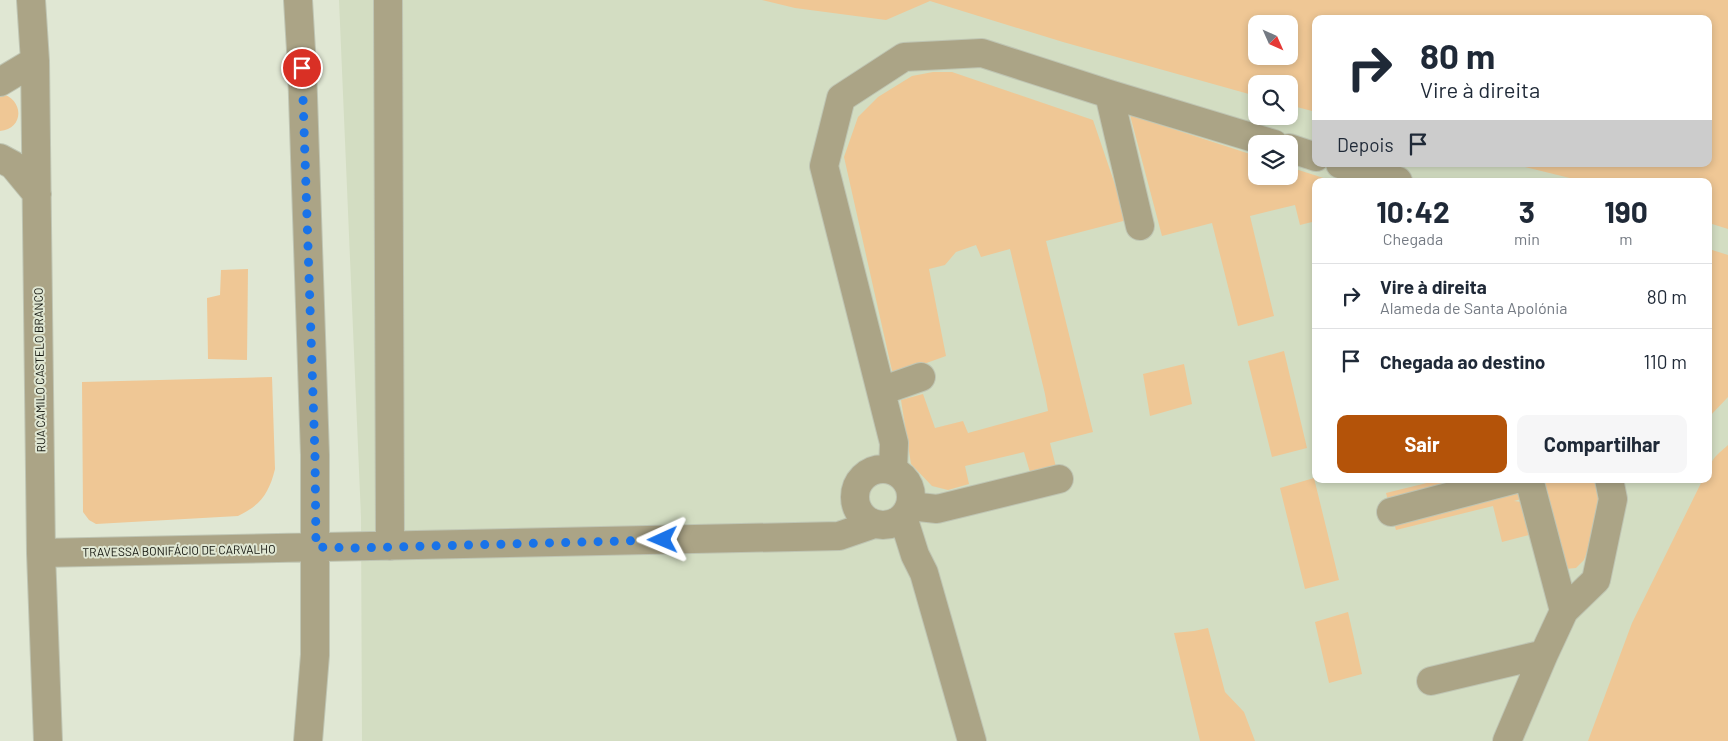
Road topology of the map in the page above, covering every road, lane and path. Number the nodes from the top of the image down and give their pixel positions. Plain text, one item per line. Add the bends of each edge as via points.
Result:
1 (31, 0) edge
2 (298, 0) edge
3 (388, 0) edge
4 (35, 60) junction
5 (0, 82) edge
6 (1109, 94) junction
7 (1248, 136) edge
8 (1298, 151) edge
9 (1312, 156) edge
10 (0, 158) edge
11 (1350, 167) edge
12 (1388, 178) edge
13 (37, 194) junction
14 (1140, 226) dead end
15 (921, 377) dead end
16 (882, 391) junction
17 (893, 470) junction
18 (1059, 479) dead end
19 (1501, 483) edge
20 (1531, 483) edge
21 (1610, 483) edge
22 (906, 512) junction
23 (1391, 512) dead end
24 (874, 524) junction
25 (390, 546) junction
26 (316, 547) junction
27 (42, 553) junction
28 (1564, 611) junction
29 (1544, 654) junction
30 (1432, 681) dead end
31 (48, 741) edge
32 (308, 741) edge
33 (972, 741) edge
34 (1507, 741) edge

1 - 4 street, RUA CAMILO CASTELO BRANCO
2 - 26 street
3 - 25 street
4 - 5 street
4 - 13 street, RUA CAMILO CASTELO BRANCO
6 - 7 street
6 - 14 street
6 - 16 street via 982,53 904,57 841,98 824,166
8 - 9 street
10 - 13 street via 13,166
11 - 12 street
13 - 27 street, RUA CAMILO CASTELO BRANCO
15 - 16 street
16 - 17 street via 894,443
17 - 22 street via 907,481 910,489 912,498
17 - 24 street via 875,470 861,479 857,487 856,505 860,513
18 - 22 street via 999,490 937,508
19 - 23 street
20 - 28 street
21 - 28 street via 1613,499 1596,580
22 - 24 street via 891,524
22 - 33 street via 915,555 924,573
24 - 25 street, TRAVESSA BONIFÁCIO DE CARVALHO via 839,536
25 - 26 street, TRAVESSA BONIFÁCIO DE CARVALHO
26 - 27 street, TRAVESSA BONIFÁCIO DE CARVALHO
26 - 32 street via 315,655
27 - 31 street, RUA CAMILO CASTELO BRANCO
28 - 29 street
29 - 30 street
29 - 34 street

